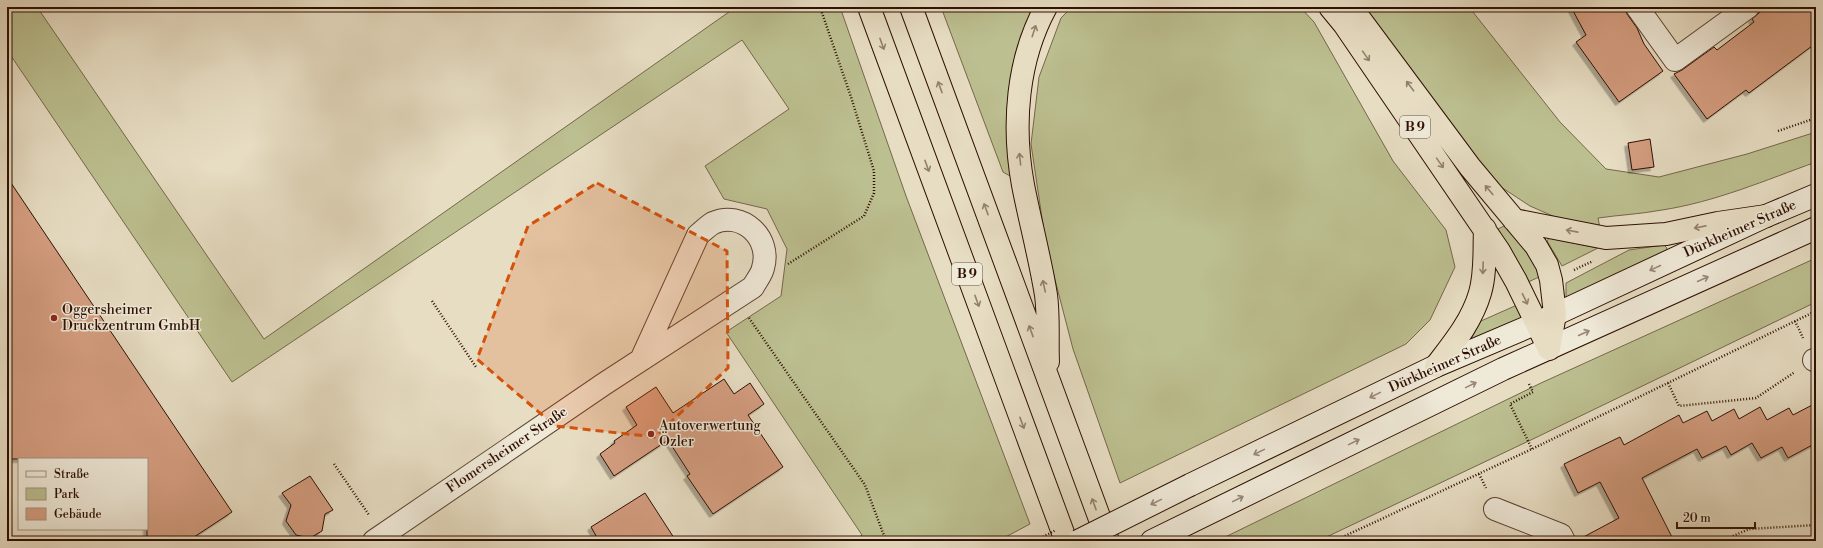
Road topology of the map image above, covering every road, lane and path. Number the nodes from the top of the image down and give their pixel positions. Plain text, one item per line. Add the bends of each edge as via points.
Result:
1 (820, 7) edge
2 (868, 7) edge
3 (911, 7) edge
4 (1046, 7) edge
5 (1330, 7) edge
6 (1351, 7) edge
7 (1637, 7) edge
8 (1748, 7) edge
9 (1816, 118) edge
10 (1778, 131) dead end
11 (1816, 195) edge
12 (1766, 216) junction
13 (1514, 220) junction
14 (1816, 228) edge
15 (1485, 229) junction
16 (786, 266) dead end
17 (736, 298) junction
18 (432, 301) dead end
19 (1816, 311) edge
20 (1546, 318) junction
21 (1549, 349) junction
22 (641, 360) junction
23 (1815, 361) edge
24 (1436, 366) junction
25 (476, 367) dead end
26 (1527, 380) dead end
27 (1049, 381) junction
28 (1668, 383) junction
29 (1532, 449) junction
30 (334, 464) dead end
31 (1495, 509) dead end
32 (1816, 525) edge
33 (378, 538) edge
34 (887, 541) edge
35 (1066, 541) edge
36 (1078, 541) edge
37 (1108, 541) edge
38 (1152, 541) edge
39 (1334, 541) edge
40 (1564, 541) edge
41 (1722, 541) edge

1 - 16 path via 874,172 874,193 864,216
2 -> 35 highway, B 9
27 -> 3 highway
27 -> 4 highway via 1046,296 1022,183 1017,123 1023,65 1036,24
5 -> 15 highway, B 9
13 -> 6 highway via 1470,167
7 - 8 street via 1675,60
9 - 10 path
11 - 12 street, Dürkheimer Straße
12 -> 13 highway via 1666,234 1606,238
12 -> 20 street, Dürkheimer Straße
13 - 20 highway via 1536,246 1547,265 1551,280
21 -> 14 street, Dürkheimer Straße
15 -> 20 highway, B 9 via 1516,281
15 -> 24 highway via 1483,278 1473,313
17 - 22 street, Flomersheimer Straße
17 - 22 street, Flomersheimer Straße via 753,287 764,268 761,242 753,228 742,222 713,223 698,234
17 - 34 path via 865,485
18 - 25 path
19 - 28 path
20 - 21 highway
20 - 24 street, Dürkheimer Straße
38 -> 21 street, Dürkheimer Straße via 1503,369
22 - 33 street, Flomersheimer Straße
23 - 28 path via 1756,398 1679,406
24 -> 36 street, Dürkheimer Straße, bridge
26 - 29 path via 1533,392 1510,404
37 -> 27 highway
28 - 29 path
29 - 39 path
30 - 33 path
31 - 40 street via 1561,535
32 - 41 path via 1750,529

